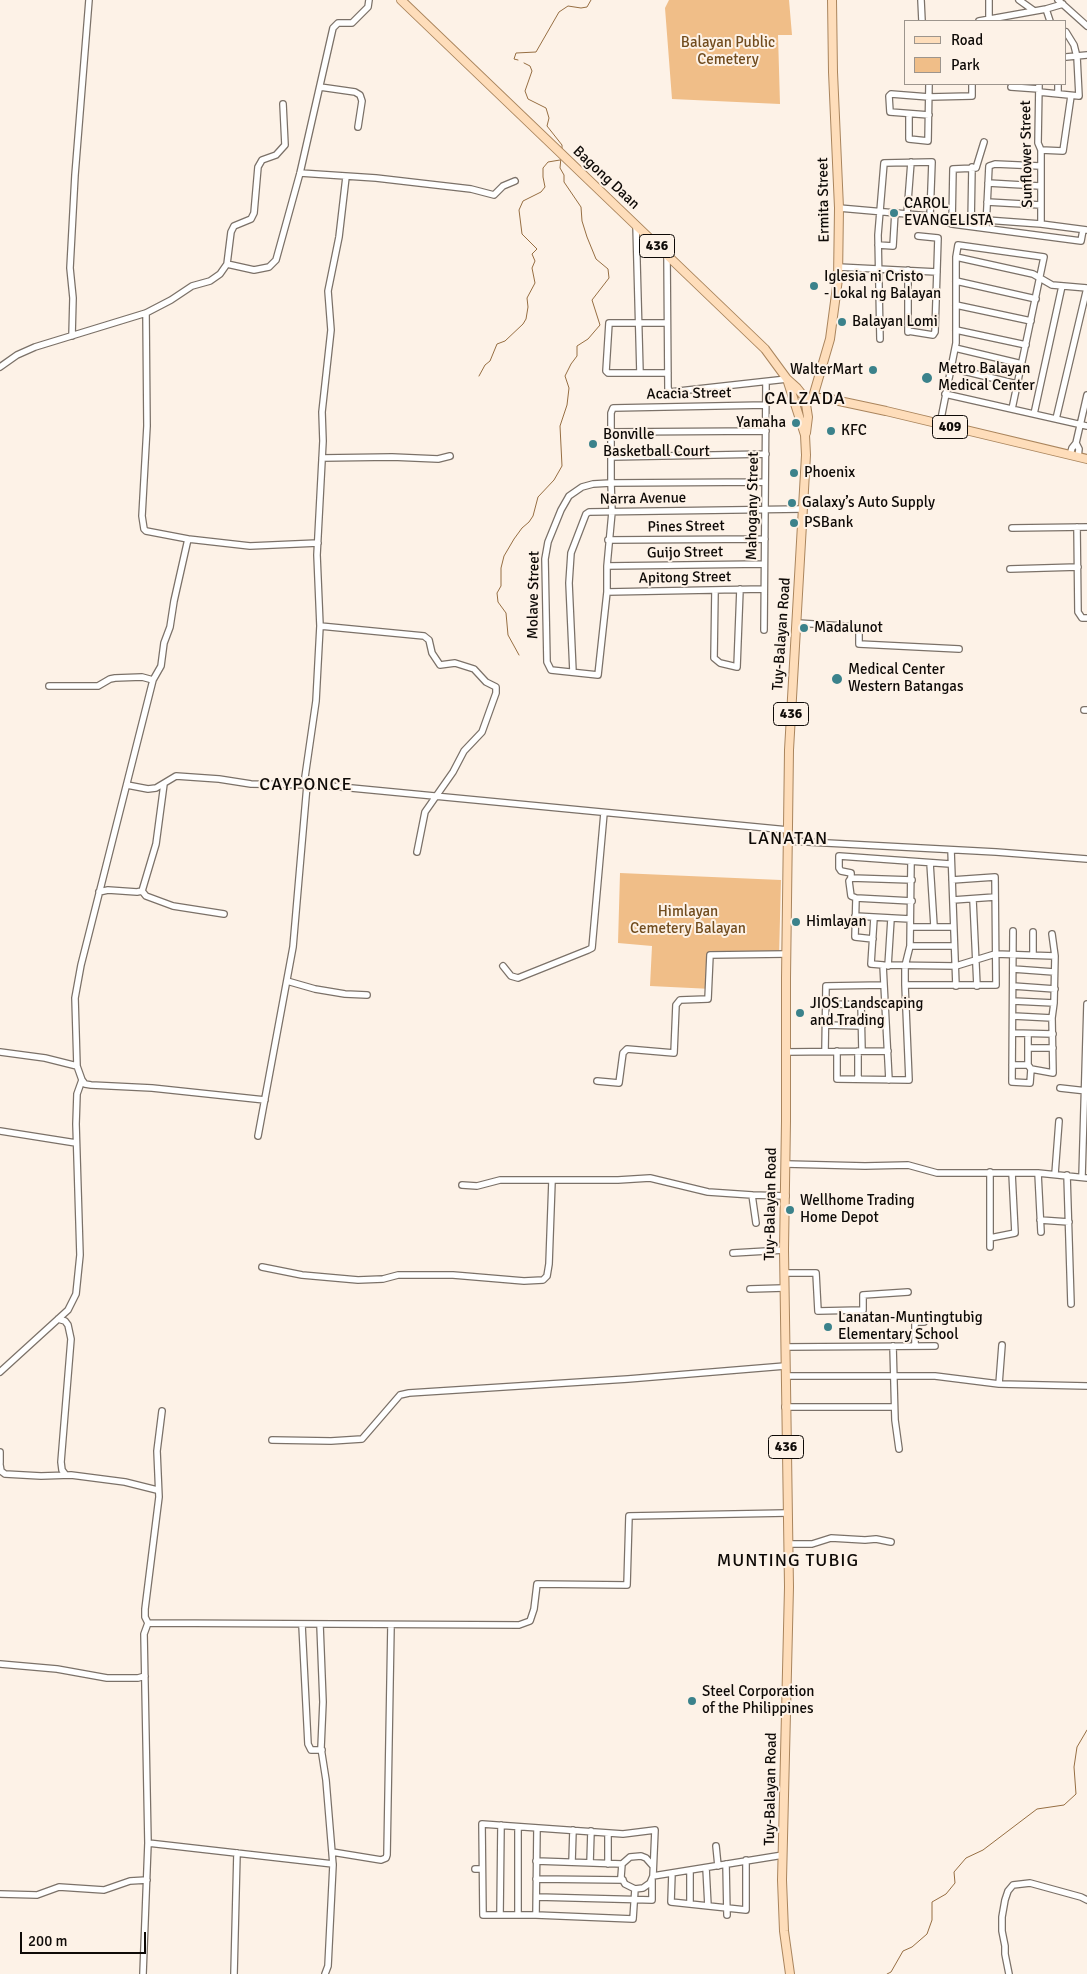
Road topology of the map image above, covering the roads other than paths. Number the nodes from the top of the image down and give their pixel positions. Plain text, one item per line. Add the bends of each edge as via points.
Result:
1 (89, 0) edge
2 (369, 0) edge
3 (401, 0) edge
4 (832, 0) edge
5 (920, 0) edge
6 (989, 0) edge
7 (1019, 0) edge
8 (1060, 1) edge
9 (1046, 9) junction
10 (1033, 10) junction
11 (990, 19) junction
12 (922, 20) edge
13 (984, 20) edge
14 (1050, 20) edge
15 (1087, 26) edge
16 (1067, 34) edge
17 (1087, 55) edge
18 (1067, 56) edge
19 (1078, 57) junction
20 (928, 85) edge
21 (972, 85) edge
22 (1058, 85) edge
23 (320, 87) junction
24 (1011, 87) dead end
25 (1039, 88) edge
26 (1058, 94) junction
27 (1071, 96) junction
28 (929, 97) junction
29 (283, 104) dead end
30 (909, 114) junction
31 (929, 115) junction
32 (358, 127) dead end
33 (984, 142) dead end
34 (1041, 150) junction
35 (911, 162) junction
36 (1040, 166) junction
37 (972, 168) junction
38 (300, 173) junction
39 (346, 177) junction
40 (515, 181) dead end
41 (988, 183) junction
42 (1040, 186) junction
43 (987, 202) junction
44 (1041, 205) junction
45 (839, 208) junction
46 (881, 210) junction
47 (896, 212) junction
48 (908, 214) junction
49 (930, 216) junction
50 (986, 220) junction
51 (952, 224) junction
52 (1041, 224) junction
53 (636, 225) junction
54 (970, 225) junction
55 (986, 227) junction
56 (1085, 230) edge
57 (918, 236) dead end
58 (878, 245) junction
59 (667, 254) junction
60 (956, 257) junction
61 (227, 264) junction
62 (838, 267) junction
63 (877, 268) junction
64 (908, 270) junction
65 (937, 272) junction
66 (1040, 278) junction
67 (956, 281) junction
68 (1062, 286) junction
69 (1087, 288) edge
70 (1036, 299) junction
71 (956, 305) junction
72 (146, 313) junction
73 (1031, 321) junction
74 (640, 323) junction
75 (668, 323) junction
76 (956, 330) junction
77 (72, 336) junction
78 (880, 339) dead end
79 (1026, 345) junction
80 (955, 348) junction
81 (1022, 364) junction
82 (0, 367) edge
83 (951, 368) junction
84 (640, 373) junction
85 (668, 374) junction
86 (787, 379) junction
87 (766, 382) junction
88 (1017, 384) junction
89 (945, 394) junction
90 (1087, 395) edge
91 (809, 398) junction
92 (796, 401) junction
93 (766, 405) junction
94 (1012, 409) junction
95 (1034, 414) junction
96 (1056, 419) junction
97 (940, 424) junction
98 (1084, 425) edge
99 (766, 431) junction
100 (611, 432) junction
101 (805, 435) junction
102 (766, 454) junction
103 (450, 456) dead end
104 (1074, 456) junction
105 (611, 457) junction
106 (322, 458) junction
107 (1087, 459) edge
108 (765, 482) junction
109 (611, 483) junction
110 (765, 509) junction
111 (802, 509) junction
112 (612, 512) junction
113 (1077, 526) junction
114 (1087, 527) edge
115 (1012, 528) dead end
116 (188, 539) junction
117 (765, 539) junction
118 (608, 540) junction
119 (318, 543) junction
120 (764, 564) junction
121 (607, 566) junction
122 (1078, 568) junction
123 (1010, 569) dead end
124 (740, 589) junction
125 (764, 589) junction
126 (715, 590) junction
127 (607, 592) junction
128 (1087, 618) edge
129 (798, 623) junction
130 (320, 626) junction
131 (764, 630) dead end
132 (959, 649) dead end
133 (573, 672) junction
134 (153, 680) junction
135 (49, 686) dead end
136 (164, 784) junction
137 (306, 784) junction
138 (127, 785) junction
139 (436, 796) junction
140 (604, 813) junction
141 (788, 830) junction
142 (789, 841) junction
143 (951, 850) junction
144 (417, 852) dead end
145 (1087, 859) edge
146 (911, 862) junction
147 (930, 863) junction
148 (950, 864) junction
149 (851, 878) junction
150 (912, 880) junction
151 (952, 880) junction
152 (142, 890) junction
153 (99, 892) junction
154 (995, 897) junction
155 (856, 898) junction
156 (953, 900) junction
157 (973, 900) junction
158 (912, 901) junction
159 (224, 914) dead end
160 (855, 916) junction
161 (874, 918) junction
162 (892, 919) junction
163 (910, 919) junction
164 (934, 926) junction
165 (953, 927) junction
166 (911, 928) junction
167 (1013, 931) dead end
168 (1033, 932) dead end
169 (1052, 934) dead end
170 (872, 939) junction
171 (910, 946) junction
172 (954, 946) junction
173 (786, 954) junction
174 (995, 954) junction
175 (1013, 954) junction
176 (1033, 954) junction
177 (1055, 956) junction
178 (976, 960) junction
179 (504, 966) dead end
180 (885, 966) junction
181 (905, 966) junction
182 (956, 966) junction
183 (1013, 969) junction
184 (1054, 972) junction
185 (288, 981) junction
186 (884, 985) junction
187 (904, 985) junction
188 (956, 986) junction
189 (977, 986) junction
190 (1013, 986) junction
191 (1054, 989) junction
192 (367, 995) dead end
193 (1013, 1002) junction
194 (1054, 1003) junction
195 (826, 1004) junction
196 (861, 1004) junction
197 (1087, 1004) edge
198 (885, 1005) junction
199 (1013, 1016) junction
200 (1052, 1018) junction
201 (826, 1025) junction
202 (862, 1026) junction
203 (1013, 1033) junction
204 (1028, 1034) junction
205 (1053, 1034) junction
206 (1028, 1048) junction
207 (1052, 1048) junction
208 (825, 1051) junction
209 (837, 1051) junction
210 (860, 1051) junction
211 (888, 1051) junction
212 (0, 1052) edge
213 (786, 1052) junction
214 (77, 1066) junction
215 (1012, 1066) junction
216 (1030, 1067) junction
217 (858, 1079) junction
218 (82, 1080) junction
219 (889, 1080) junction
220 (598, 1081) dead end
221 (1060, 1088) dead end
222 (1086, 1090) edge
223 (265, 1100) junction
224 (1059, 1121) dead end
225 (0, 1130) edge
226 (258, 1136) dead end
227 (76, 1143) junction
228 (786, 1164) junction
229 (990, 1172) junction
230 (1012, 1173) junction
231 (1038, 1173) junction
232 (1055, 1174) junction
233 (1067, 1176) junction
234 (1085, 1177) edge
235 (552, 1181) junction
236 (462, 1186) dead end
237 (752, 1196) junction
238 (786, 1196) junction
239 (1040, 1220) junction
240 (1069, 1222) junction
241 (756, 1223) dead end
242 (1041, 1232) dead end
243 (990, 1238) junction
244 (990, 1247) dead end
245 (784, 1250) junction
246 (733, 1253) dead end
247 (262, 1267) dead end
248 (784, 1273) junction
249 (784, 1288) junction
250 (750, 1289) dead end
251 (908, 1292) dead end
252 (1072, 1304) dead end
253 (58, 1319) junction
254 (924, 1322) dead end
255 (1002, 1345) dead end
256 (893, 1346) junction
257 (915, 1346) junction
258 (935, 1346) dead end
259 (785, 1347) junction
260 (785, 1366) junction
261 (0, 1372) edge
262 (785, 1376) junction
263 (893, 1376) junction
264 (999, 1384) junction
265 (1087, 1386) edge
266 (786, 1407) junction
267 (894, 1407) junction
268 (162, 1411) dead end
269 (272, 1440) dead end
270 (899, 1449) dead end
271 (0, 1452) edge
272 (0, 1464) edge
273 (65, 1474) junction
274 (157, 1490) junction
275 (787, 1513) junction
276 (891, 1542) dead end
277 (788, 1544) junction
278 (148, 1623) junction
279 (302, 1625) junction
280 (320, 1625) junction
281 (391, 1625) junction
282 (0, 1664) edge
283 (145, 1676) junction
284 (322, 1750) junction
285 (501, 1825) junction
286 (518, 1827) junction
287 (537, 1828) junction
288 (572, 1830) junction
289 (591, 1831) junction
290 (608, 1833) junction
291 (148, 1842) junction
292 (716, 1846) dead end
293 (332, 1852) junction
294 (237, 1853) junction
295 (783, 1854) junction
296 (536, 1861) junction
297 (745, 1861) junction
298 (572, 1862) junction
299 (590, 1863) junction
300 (333, 1864) junction
301 (608, 1864) junction
302 (622, 1864) junction
303 (726, 1864) junction
304 (653, 1866) junction
305 (718, 1866) junction
306 (706, 1868) junction
307 (475, 1869) dead end
308 (482, 1869) junction
309 (690, 1870) junction
310 (672, 1873) junction
311 (653, 1877) junction
312 (536, 1879) junction
313 (147, 1880) junction
314 (623, 1880) junction
315 (635, 1889) junction
316 (0, 1894) edge
317 (536, 1897) junction
318 (634, 1900) junction
319 (1087, 1900) edge
320 (690, 1904) junction
321 (708, 1906) junction
322 (727, 1908) junction
323 (500, 1915) junction
324 (518, 1915) junction
325 (536, 1915) junction
326 (727, 1915) dead end
327 (142, 1974) edge
328 (234, 1974) edge
329 (325, 1974) edge
330 (790, 1974) edge
331 (1009, 1974) edge

1 - 77 street via 70,268
2 - 23 street via 368,7 352,23 338,23 333,28
3 - 53 main road, Bagong Daan / 436
4 - 45 main road, Ermita Street
5 - 12 street
6 - 11 street
7 - 10 street
8 - 9 street
8 - 15 street
9 - 10 street
9 - 14 street
10 - 11 street
11 - 13 street
16 - 19 street
17 - 19 street
18 - 19 street
19 - 27 street via 1079,96
20 - 28 street
21 - 28 street via 972,96
22 - 26 street
23 - 32 street via 360,95
23 - 38 street
24 - 25 street
25 - 26 street
25 - 34 street, Sunflower Street via 1038,144
26 - 27 street
27 - 34 street via 1063,151
28 - 30 street via 890,95 890,112
28 - 31 street
29 - 61 street via 285,146 276,155 262,160 258,167 254,213 251,218 234,226
30 - 31 street
30 - 31 street via 910,141 930,140
33 - 37 street via 976,168
34 - 36 street, Sunflower Street
35 - 46 street via 884,162
35 - 48 street
35 - 49 street via 932,162
36 - 41 street via 995,164 989,166
36 - 42 street, Sunflower Street
37 - 51 street via 953,169
37 - 54 street
38 - 39 street
38 - 61 street via 274,264 254,270
39 - 40 street via 471,189 494,195
39 - 106 street via 328,291 331,345 322,412
41 - 42 street
41 - 43 street
42 - 44 street, Sunflower Street
43 - 44 street
43 - 50 street
44 - 52 street, Sunflower Street
45 - 46 street
45 - 62 main road, Ermita Street
46 - 47 street
46 - 58 street
47 - 48 street
47 - 58 street via 893,246
48 - 49 street
49 - 51 street
50 - 52 street
50 - 55 street
51 - 54 street
52 - 56 street
53 - 59 main road, Bagong Daan / 436
53 - 74 street
54 - 55 street
55 - 56 street via 1081,241
57 - 65 street via 938,238
58 - 63 street
59 - 75 street
59 - 86 main road, Bagong Daan / 436 via 765,349
60 - 66 street
60 - 66 street via 958,245 1044,257
60 - 67 street
61 - 72 street via 220,274
62 - 63 street
62 - 91 main road, Ermita Street via 830,339
63 - 64 street
63 - 78 street
64 - 65 street
64 - 65 street via 908,333 933,335
66 - 68 street
66 - 70 street
67 - 70 street
67 - 71 street
68 - 69 street
68 - 95 street
69 - 96 street
70 - 73 street
71 - 73 street
71 - 76 street
72 - 77 street
72 - 116 street via 147,426 142,523 146,531
73 - 79 street
74 - 75 street
74 - 84 street
74 - 84 street via 609,323 606,371
75 - 85 street
76 - 79 street
76 - 80 street
77 - 82 street via 35,347
79 - 81 street
80 - 81 street
80 - 83 street
81 - 88 street
83 - 88 street
83 - 89 street
84 - 85 street
85 - 87 street via 670,392
86 - 87 street
86 - 91 main road, Bagong Daan / 436
86 - 92 main road, Bagong Daan / 436
87 - 93 street, Mahogany Street
88 - 94 street
89 - 94 street
89 - 97 street
90 - 98 street
91 - 92 main road, 409
91 - 97 main road, 409 via 825,398
91 - 101 main road, Tuy-Balayan Road / 436
92 - 101 main road, Tuy-Balayan Road / 436
93 - 99 street, Mahogany Street
93 - 100 street, Acacia Street via 613,408 610,413
94 - 95 street
95 - 96 street
96 - 98 street
97 - 104 main road, 409
98 - 104 street via 1076,443 1079,449
99 - 100 street
99 - 102 street, Mahogany Street
100 - 105 street
101 - 111 main road, Tuy-Balayan Road / 436
102 - 105 street
102 - 108 street, Mahogany Street
103 - 106 street via 438,459
104 - 107 main road, 409
105 - 109 street
106 - 119 street
108 - 109 street, Molave Street
108 - 110 street, Mahogany Street
109 - 112 street
109 - 133 street, Molave Street via 582,487 569,496 548,542 544,582 547,662 551,670
110 - 111 street, Narra Avenue
110 - 112 street, Narra Avenue
110 - 117 street, Mahogany Street
111 - 129 main road, Tuy-Balayan Road / 436
112 - 118 street
112 - 133 street, Narra Avenue via 586,514 571,554
113 - 114 street
113 - 115 street
113 - 122 street
116 - 119 street via 259,546
116 - 134 street via 161,666
117 - 118 street, Pines Street
117 - 120 street, Mahogany Street
118 - 121 street
119 - 130 street
120 - 121 street, Guijo Street
120 - 125 street, Mahogany Street
121 - 127 street
122 - 123 street
122 - 128 street via 1078,612 1082,618
124 - 125 street, Apitong Street
124 - 126 street, Apitong Street
124 - 126 street via 737,666 720,663 714,658
125 - 131 street, Mahogany Street
126 - 127 street, Apitong Street
127 - 133 street, Molave Street via 598,674
129 - 132 street via 859,627 859,644
129 - 141 main road, Tuy-Balayan Road / 436 via 789,750
130 - 137 street via 316,701
130 - 139 street via 424,636 440,665 455,663 474,670 496,687 482,732 464,751
134 - 135 street via 115,678 98,686
134 - 138 street
136 - 137 street via 176,776 252,784
136 - 138 street via 148,789
136 - 152 street via 156,844
137 - 139 street
137 - 185 street
138 - 153 street
139 - 140 street
139 - 144 street via 426,812
140 - 141 street
140 - 179 street via 592,948 525,977 511,976
141 - 142 main road, Tuy-Balayan Road / 436
142 - 143 street
142 - 173 main road, Tuy-Balayan Road / 436
143 - 145 street
143 - 148 street
146 - 147 street
146 - 149 street via 840,856 839,868 851,873
146 - 150 street
147 - 148 street
147 - 164 street
148 - 151 street
149 - 150 street
149 - 155 street via 851,896
150 - 158 street
151 - 154 street via 995,878
151 - 156 street
152 - 153 street
152 - 159 street via 146,896 173,906
153 - 214 street via 75,998
154 - 157 street
154 - 174 street
155 - 158 street
155 - 160 street
156 - 157 street
156 - 165 street
157 - 178 street
158 - 163 street
160 - 161 street
160 - 170 street via 854,937
161 - 162 street
161 - 170 street
162 - 163 street
162 - 180 street
163 - 166 street
164 - 165 street
164 - 166 street
165 - 172 street
166 - 171 street
167 - 175 street
168 - 176 street
169 - 177 street
170 - 180 street via 871,964
171 - 172 street
171 - 181 street
172 - 182 street
173 - 213 main road, Tuy-Balayan Road / 436
173 - 220 street via 710,955 708,1000 678,1002 674,1053 627,1048 623,1053 619,1083
174 - 175 street
174 - 178 street
174 - 189 street via 996,985
175 - 176 street
175 - 183 street
176 - 177 street
177 - 184 street
178 - 182 street
178 - 189 street
180 - 181 street
180 - 186 street
181 - 182 street
181 - 187 street
182 - 188 street
183 - 184 street
183 - 190 street
184 - 191 street
185 - 192 street via 315,989
185 - 223 street
186 - 195 street via 826,986
186 - 198 street
187 - 188 street
187 - 219 street via 909,1080
188 - 189 street
190 - 191 street
190 - 193 street
191 - 194 street
193 - 194 street
193 - 199 street
194 - 200 street
195 - 196 street
195 - 201 street
196 - 198 street
196 - 202 street
197 - 222 street
198 - 211 street
199 - 200 street
199 - 203 street
200 - 205 street
201 - 202 street
201 - 208 street
202 - 210 street
203 - 204 street
203 - 215 street
204 - 205 street
204 - 206 street
205 - 207 street
206 - 207 street
206 - 216 street
207 - 216 street via 1053,1073
208 - 209 street
208 - 213 street
209 - 210 street
209 - 217 street via 837,1078
210 - 211 street
210 - 217 street
211 - 219 street
212 - 214 street
213 - 228 main road, Tuy-Balayan Road / 436
214 - 218 street
215 - 216 street
215 - 216 street via 1012,1082 1030,1083
217 - 219 street
218 - 223 street via 91,1085
218 - 227 street via 78,1094
221 - 222 street
222 - 234 street
223 - 226 street
224 - 232 street
225 - 227 street
227 - 253 street via 78,1286 71,1305
228 - 229 street via 908,1165 937,1173
228 - 238 main road, Tuy-Balayan Road / 436
229 - 230 street
229 - 243 street
230 - 231 street
230 - 243 street via 1015,1233
231 - 232 street
231 - 239 street
232 - 233 street
233 - 234 street
233 - 240 street
235 - 236 street via 500,1180
235 - 237 street via 650,1178 708,1192
235 - 247 street via 549,1264 547,1276 542,1280 414,1275 358,1280
237 - 238 street
237 - 241 street
238 - 245 main road, Tuy-Balayan Road / 436
239 - 240 street
239 - 242 street
240 - 252 street
243 - 244 street
245 - 246 street
245 - 248 main road, Tuy-Balayan Road / 436
248 - 249 main road, Tuy-Balayan Road / 436
248 - 251 street via 816,1273 818,1311 863,1310 863,1295
249 - 250 street
249 - 259 main road, Tuy-Balayan Road / 436
253 - 261 street
253 - 273 street via 68,1325 71,1339 61,1462
254 - 257 street via 914,1322
255 - 264 street
256 - 257 street
256 - 259 street
256 - 263 street
257 - 258 street
259 - 260 main road, Tuy-Balayan Road / 436
260 - 262 main road, Tuy-Balayan Road / 436
260 - 269 street via 628,1380 409,1393 400,1395 362,1439
262 - 263 street
262 - 266 main road, Tuy-Balayan Road / 436
263 - 264 street via 935,1376
263 - 267 street
264 - 265 street
266 - 267 street
266 - 275 main road, Tuy-Balayan Road / 436
267 - 270 street
268 - 274 street
271 - 272 street
272 - 273 street via 5,1474
273 - 274 street
274 - 278 street via 145,1609
275 - 277 main road, Tuy-Balayan Road / 436
275 - 281 street via 628,1516 627,1585 537,1584 530,1621 519,1625
276 - 277 street via 831,1538 812,1544
277 - 295 main road, Tuy-Balayan Road / 436
278 - 279 street
278 - 283 street via 144,1634
279 - 280 street
279 - 284 street via 308,1744 311,1750
280 - 281 street
280 - 284 street
281 - 293 street via 387,1856 381,1860
282 - 283 street via 108,1678
283 - 291 street
284 - 293 street
285 - 286 street
285 - 308 street via 482,1824
285 - 323 street
286 - 287 street
286 - 324 street
287 - 288 street
287 - 296 street
288 - 289 street
288 - 298 street
289 - 290 street
289 - 299 street
290 - 301 street
290 - 304 street via 655,1830
291 - 294 street
291 - 313 street
292 - 305 street
293 - 300 street
294 - 300 street
294 - 328 street
295 - 297 street
295 - 330 main road, Tuy-Balayan Road / 436 via 783,1908
296 - 298 street
296 - 312 street
297 - 303 street
297 - 322 street via 746,1910
298 - 299 street
299 - 301 street
300 - 329 street
301 - 302 street
302 - 304 street via 636,1856 646,1858
302 - 314 street
303 - 305 street
303 - 322 street
304 - 311 street
305 - 306 street
306 - 309 street
306 - 321 street
307 - 308 street
308 - 323 street via 483,1915
309 - 310 street
309 - 320 street
310 - 311 street
310 - 320 street via 671,1902
311 - 315 street via 643,1888
311 - 318 street via 652,1900
312 - 314 street
312 - 317 street
313 - 316 street via 130,1881 104,1890 59,1887 37,1895
313 - 327 street
314 - 315 street
315 - 318 street
317 - 318 street
317 - 325 street
318 - 325 street via 633,1919
319 - 331 street via 1030,1883 1013,1884 1008,1891 1002,1917 1004,1954
320 - 321 street
321 - 322 street
322 - 326 street
323 - 324 street
324 - 325 street

